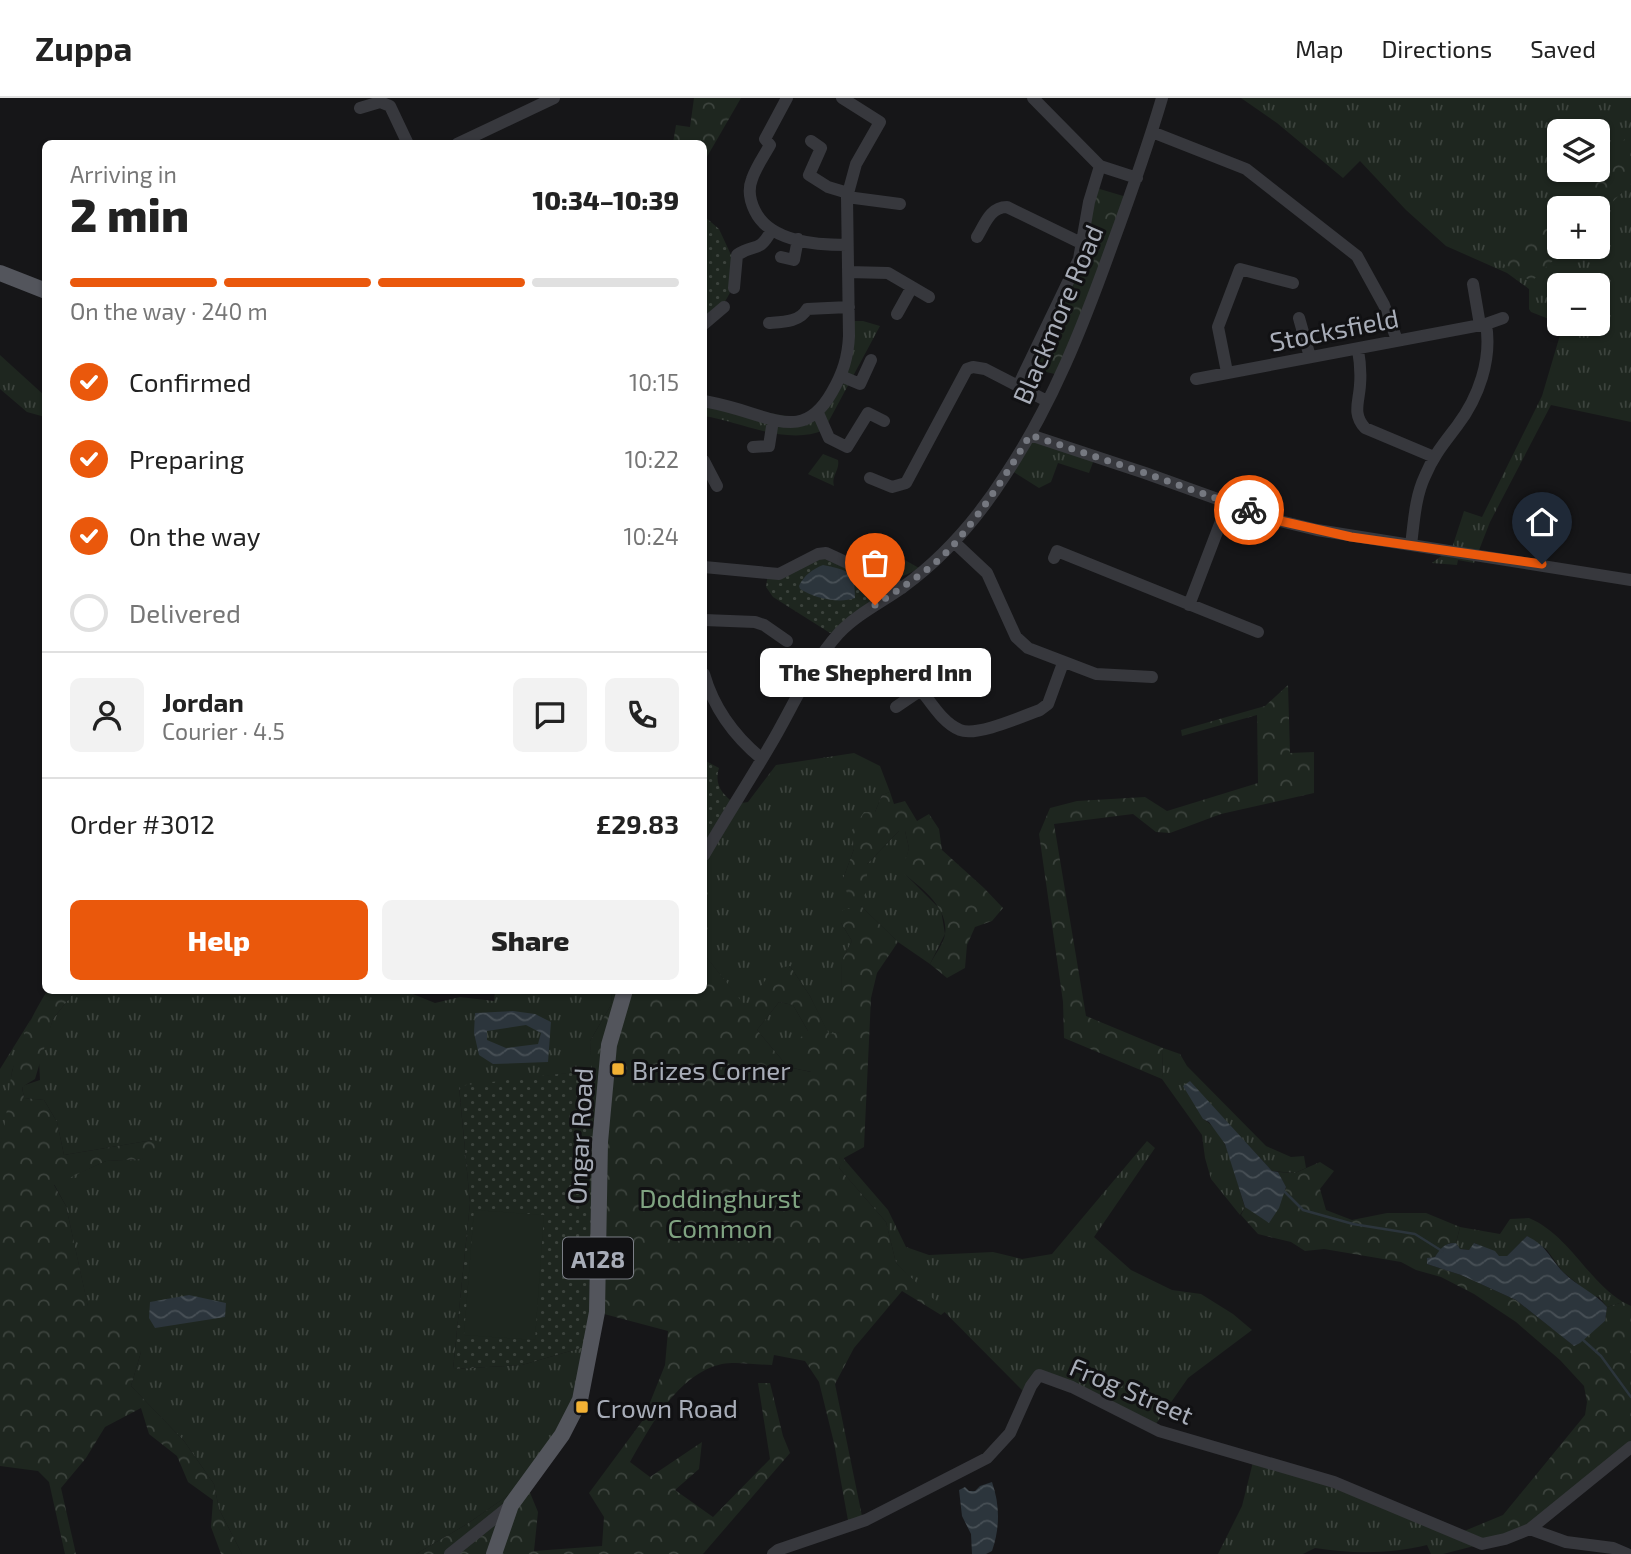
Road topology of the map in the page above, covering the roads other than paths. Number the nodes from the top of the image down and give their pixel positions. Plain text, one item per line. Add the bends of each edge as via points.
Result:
1 (554, 98) edge
2 (787, 98) edge
3 (842, 98) edge
4 (1033, 98) edge
5 (1162, 98) edge
6 (360, 108) dead end
7 (1152, 132) junction
8 (406, 140) edge
9 (465, 140) edge
10 (811, 141) dead end
11 (1100, 166) junction
12 (1137, 178) junction
13 (848, 195) junction
14 (900, 204) dead end
15 (771, 231) junction
16 (977, 237) dead end
17 (798, 239) junction
18 (1082, 243) junction
19 (847, 245) junction
20 (781, 257) dead end
21 (848, 272) junction
22 (0, 274) edge
23 (1293, 284) dead end
24 (1472, 284) dead end
25 (912, 287) junction
26 (734, 288) dead end
27 (42, 290) edge
28 (929, 297) dead end
29 (724, 307) dead end
30 (849, 307) junction
31 (897, 314) dead end
32 (1299, 318) dead end
33 (1503, 318) dead end
34 (707, 321) edge
35 (769, 323) dead end
36 (1483, 324) junction
37 (1397, 340) junction
38 (1358, 349) junction
39 (1310, 358) junction
40 (871, 360) dead end
41 (1227, 372) junction
42 (841, 376) junction
43 (1196, 379) dead end
44 (1018, 386) junction
45 (1047, 401) junction
46 (707, 402) edge
47 (818, 413) junction
48 (769, 419) junction
49 (884, 421) dead end
50 (1030, 435) junction
51 (752, 447) dead end
52 (1433, 457) junction
53 (707, 467) edge
54 (870, 478) dead end
55 (717, 486) dead end
56 (1228, 503) junction
57 (1062, 538) dead end
58 (955, 543) junction
59 (1411, 545) junction
60 (707, 567) edge
61 (1631, 580) edge
62 (902, 588) junction
63 (1189, 605) junction
64 (707, 621) edge
65 (1258, 632) dead end
66 (787, 641) dead end
67 (1063, 663) junction
68 (1152, 677) dead end
69 (932, 681) dead end
70 (707, 682) edge
71 (921, 690) junction
72 (896, 707) dead end
73 (762, 759) junction
74 (707, 850) edge
75 (624, 994) edge
76 (1631, 1447) edge
77 (511, 1505) junction
78 (486, 1525) junction
79 (1530, 1530) junction
80 (500, 1536) junction
81 (450, 1554) edge
82 (494, 1554) edge
83 (773, 1554) edge
84 (1627, 1554) edge

1 - 9 street
2 - 15 street via 765,139 770,145 751,181 752,206
3 - 13 street via 880,122 856,164
4 - 11 street
5 - 7 street, Blackmore Road
6 - 8 street via 380,102 390,106
7 - 12 street, Blackmore Road
7 - 37 street via 1246,169 1357,256 1384,304
10 - 13 street via 821,148 809,175
11 - 12 street
11 - 18 street
12 - 45 street, Blackmore Road via 1088,312
13 - 14 street
13 - 19 street
15 - 17 street
15 - 26 street via 765,243 737,255
16 - 18 street via 997,209 1007,207
17 - 19 street
17 - 20 street via 794,260
18 - 44 street via 1079,260
19 - 21 street
21 - 25 street via 888,273
21 - 30 street
22 - 27 main road
23 - 41 street via 1240,269 1218,327
24 - 36 street
25 - 28 street
25 - 31 street
29 - 34 street
30 - 35 street via 807,309 801,317
30 - 42 street via 848,356
32 - 39 street
33 - 36 street, Stocksfield
36 - 37 street, Stocksfield
36 - 52 street via 1488,352 1480,385
37 - 38 street, Stocksfield
38 - 39 street, Stocksfield
38 - 52 street via 1356,407 1361,423
39 - 41 street, Stocksfield
40 - 42 street via 860,384
41 - 43 street, Stocksfield
42 - 47 street
44 - 45 street
44 - 54 street via 979,367 967,369 906,483 892,487
45 - 50 street, Blackmore Road
46 - 48 street
47 - 48 street via 792,424
47 - 49 street via 829,438 847,447 868,413
48 - 51 street via 769,446
50 - 56 street
50 - 58 street, Blackmore Road
52 - 59 street via 1419,495
53 - 55 street
56 - 59 street via 1317,530
56 - 63 street
57 - 63 street via 1055,554
58 - 62 street, Blackmore Road
58 - 67 street via 986,573 1016,637 1028,648
59 - 61 street
60 - 62 street via 779,574 826,553
62 - 73 street, Blackmore Road via 836,636
63 - 65 street
64 - 66 street via 754,622
67 - 68 street via 1096,674
67 - 71 street via 1048,704 1041,710 981,729 963,732 951,725
69 - 71 street
70 - 73 street via 728,725
71 - 72 street
73 - 74 street, Blackmore Road
75 - 77 main road, Ongar Road / A128 via 609,1045 600,1142 597,1312 580,1400 562,1436
76 - 79 street
77 - 78 street
77 - 80 main road, Ongar Road / A128
78 - 80 street
78 - 81 street
79 - 83 street, Frog Street via 1482,1544 1334,1482 1159,1431 1072,1387 1039,1376 1010,1433 987,1458 866,1520
79 - 84 street
80 - 82 main road, Ongar Road / A128

